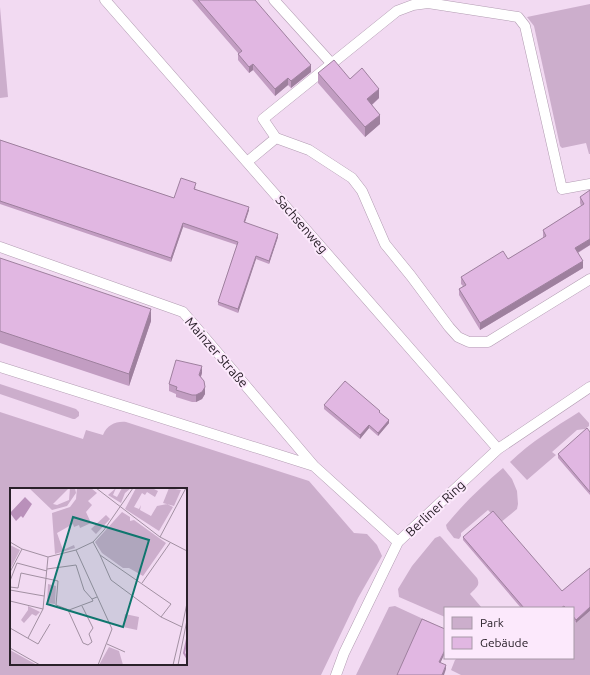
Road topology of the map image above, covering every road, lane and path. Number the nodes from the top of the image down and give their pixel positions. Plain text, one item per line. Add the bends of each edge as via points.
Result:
1 (105, 0) edge
2 (274, 0) edge
3 (426, 2) edge
4 (332, 64) junction
5 (276, 138) junction
6 (247, 162) junction
7 (590, 184) edge
8 (0, 247) edge
9 (590, 279) edge
10 (0, 368) edge
11 (590, 387) edge
12 (498, 449) junction
13 (314, 466) junction
14 (398, 542) junction
15 (336, 675) edge

1 - 6 lane, Sachsenweg
2 - 4 lane
3 - 4 lane via 397,10
3 - 7 lane via 518,17 525,26 562,189
4 - 5 lane via 263,120
5 - 6 lane
5 - 9 lane via 309,150 352,178 362,191 385,244 449,327 458,337 469,342 488,342
6 - 12 lane, Sachsenweg
8 - 13 lane, Mainzer Straße via 183,312
10 - 13 lane, Mainzer Straße
11 - 12 lane, Berliner Ring
12 - 14 lane, Berliner Ring
13 - 14 lane, Mainzer Straße
14 - 15 lane, Berliner Ring via 344,653

